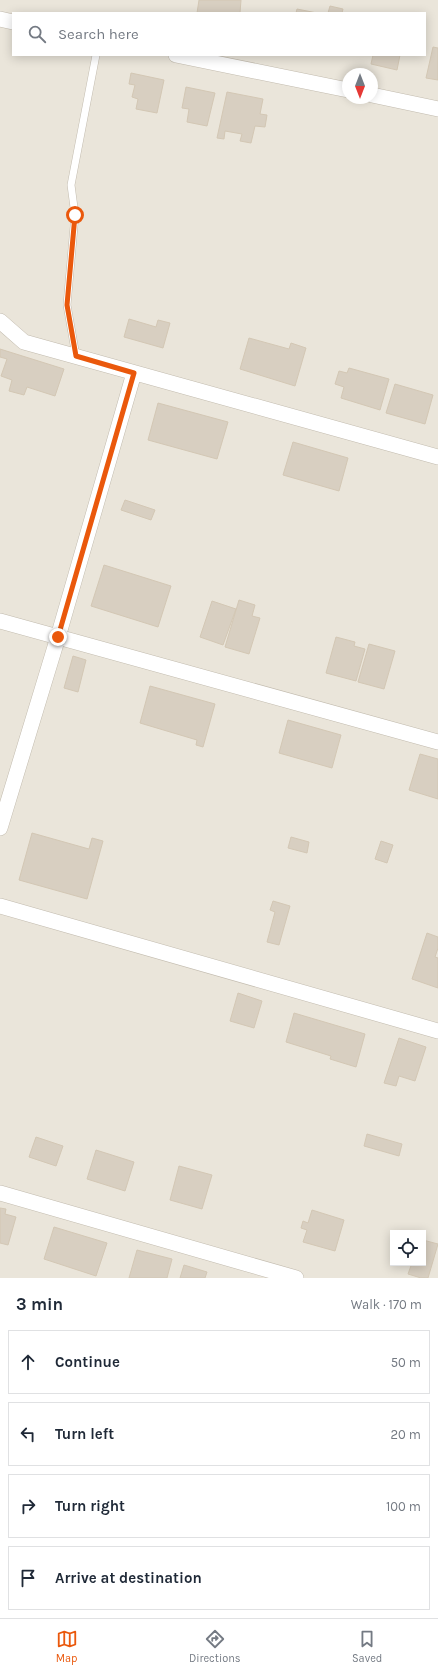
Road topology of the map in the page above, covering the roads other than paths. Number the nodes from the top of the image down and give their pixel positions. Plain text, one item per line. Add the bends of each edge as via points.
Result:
1 (0, 19) edge
2 (12, 22) edge
3 (96, 56) edge
4 (181, 56) edge
5 (342, 89) edge
6 (378, 96) edge
7 (438, 108) edge
8 (0, 321) edge
9 (76, 356) junction
10 (134, 373) junction
11 (438, 457) edge
12 (0, 621) edge
13 (58, 637) junction
14 (438, 742) edge
15 (0, 828) edge
16 (0, 906) edge
17 (438, 1031) edge
18 (0, 1193) edge
19 (296, 1278) edge

1 - 2 street
3 - 9 lane via 71,185 75,215 67,305
4 - 5 street
6 - 7 street
8 - 9 street via 24,342
9 - 10 street
10 - 11 street
10 - 13 street
12 - 13 street
13 - 14 street
13 - 15 street
16 - 17 street
18 - 19 street

